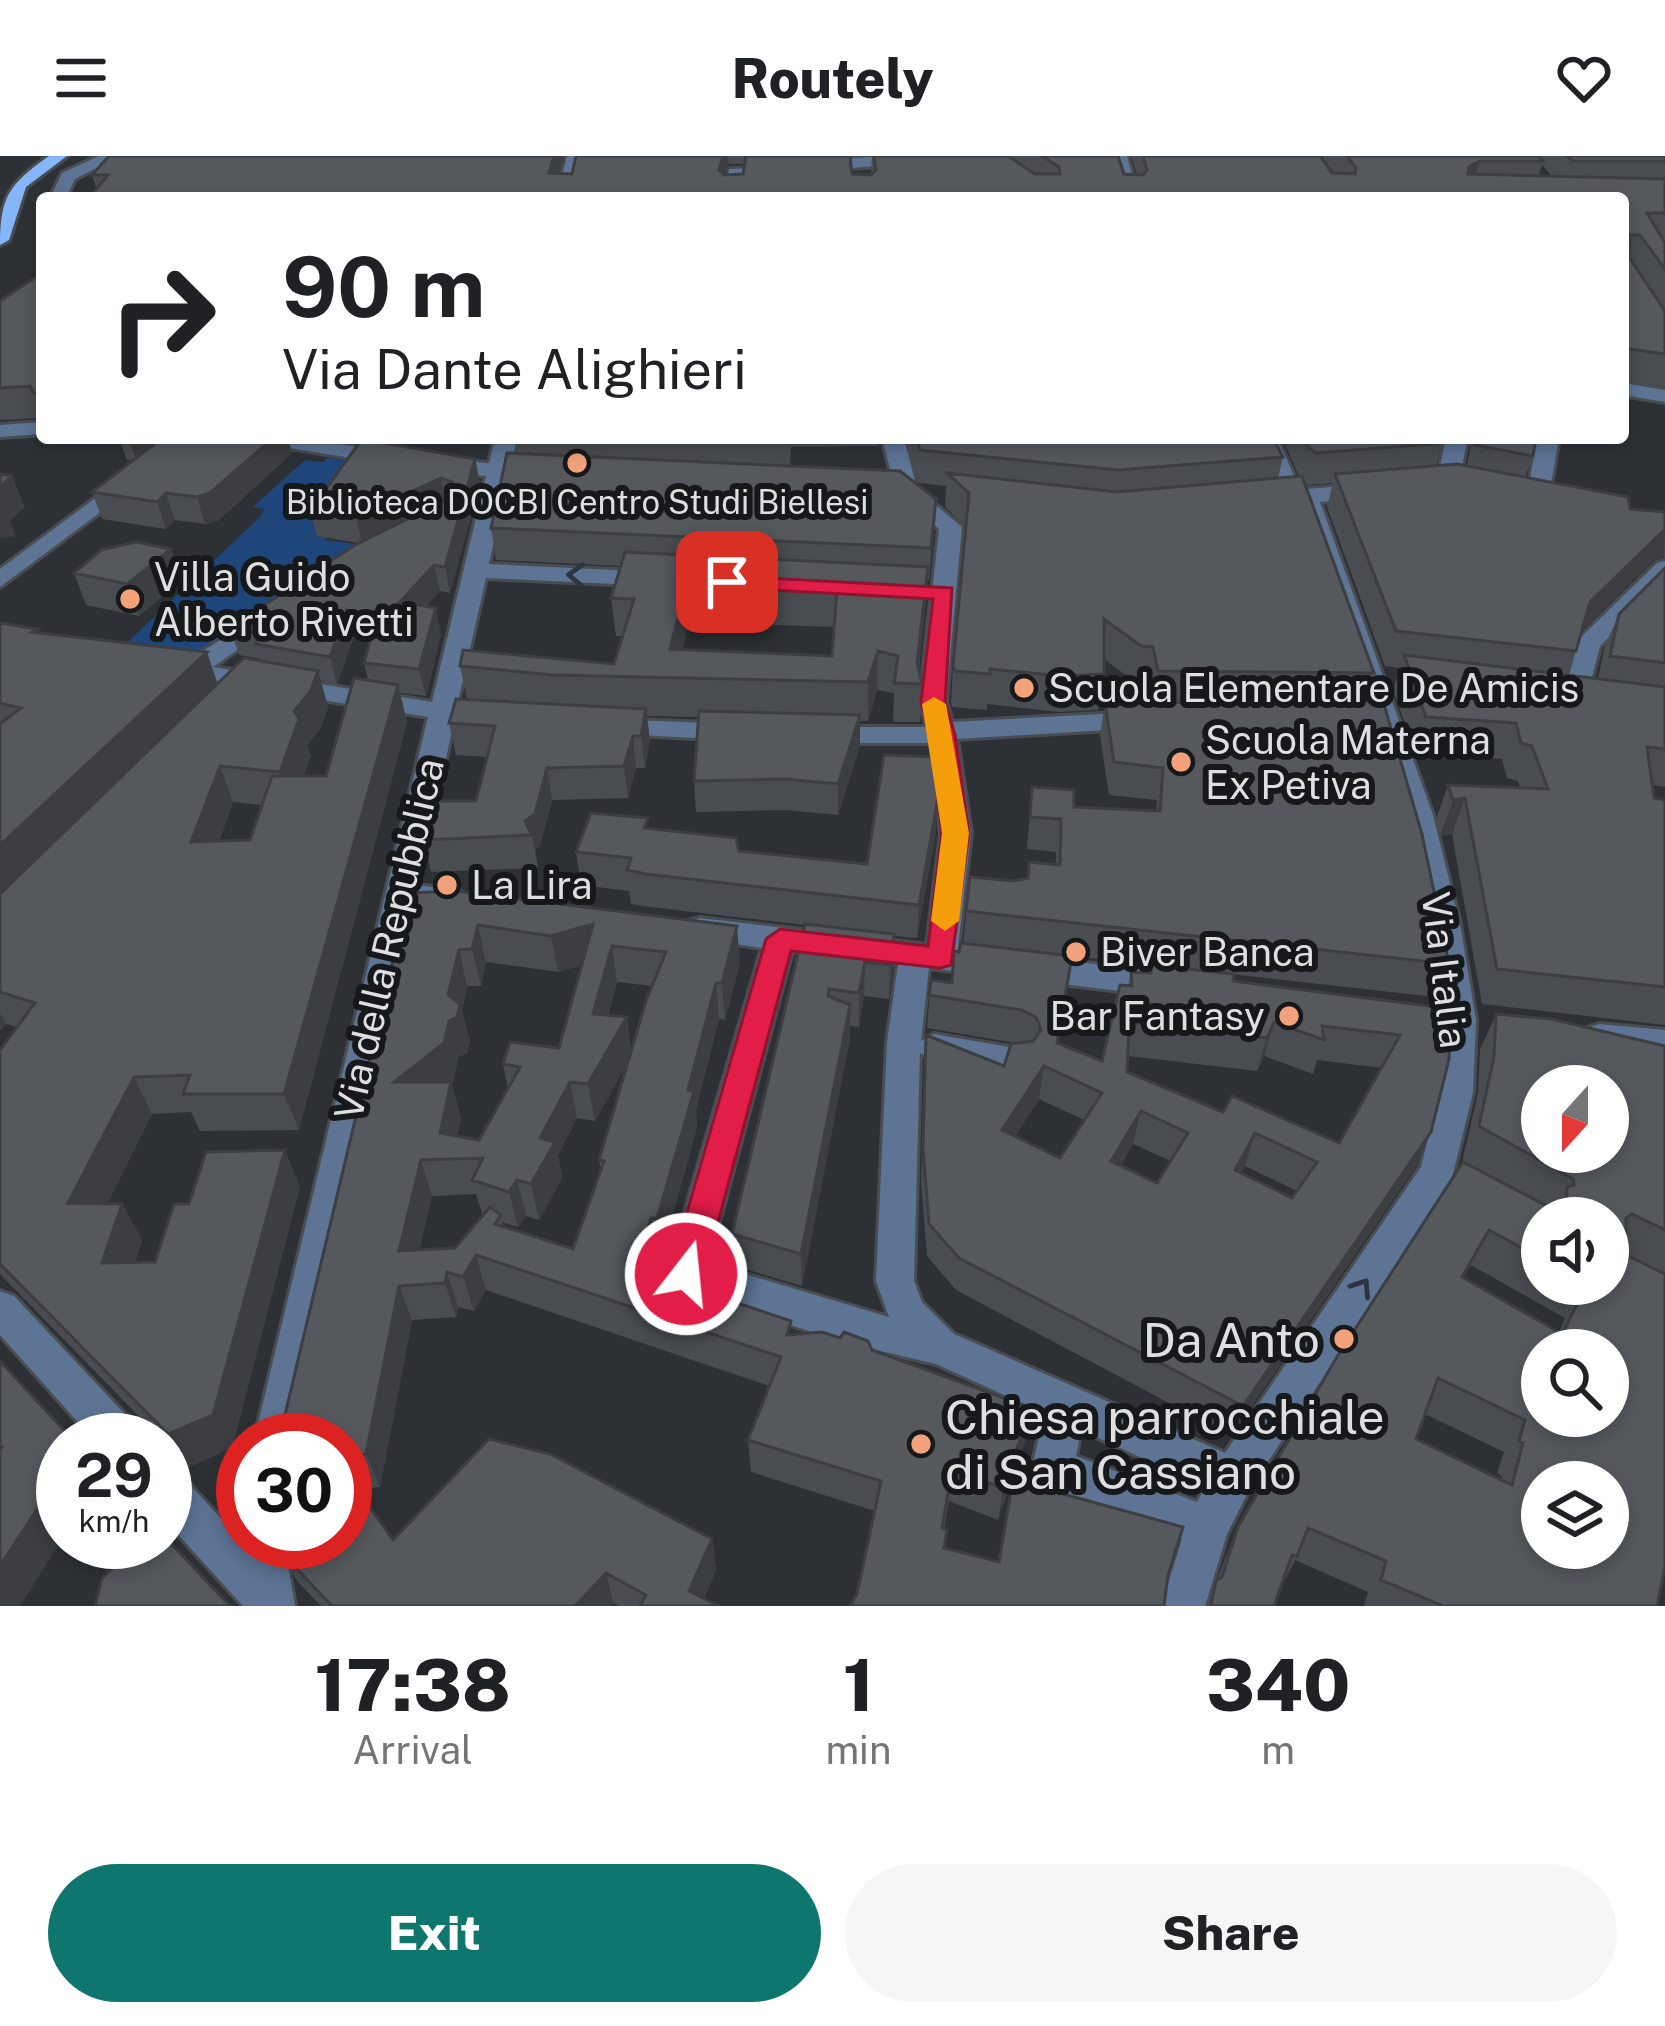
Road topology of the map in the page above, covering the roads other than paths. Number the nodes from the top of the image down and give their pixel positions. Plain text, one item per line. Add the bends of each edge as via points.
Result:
1 (58, 156) edge
2 (112, 156) edge
3 (574, 156) edge
4 (941, 156) edge
5 (1119, 156) edge
6 (828, 160) edge
7 (61, 192) edge
8 (565, 192) edge
9 (733, 192) edge
10 (1129, 192) edge
11 (0, 240) edge
12 (1629, 389) edge
13 (1665, 396) edge
14 (36, 428) edge
15 (0, 431) edge
16 (181, 444) edge
17 (305, 444) edge
18 (504, 444) edge
19 (894, 444) edge
20 (1269, 444) edge
21 (1455, 444) edge
22 (1546, 444) edge
23 (497, 472) junction
24 (562, 475) edge
25 (895, 491) junction
26 (1300, 496) junction
27 (949, 498) edge
28 (1239, 501) edge
29 (1536, 502) edge
30 (1665, 568) edge
31 (474, 570) junction
32 (0, 580) edge
33 (689, 580) edge
34 (280, 610) edge
35 (155, 666) edge
36 (191, 670) junction
37 (249, 680) junction
38 (1576, 698) edge
39 (221, 706) edge
40 (439, 715) junction
41 (1165, 720) edge
42 (519, 722) edge
43 (582, 727) edge
44 (943, 735) junction
45 (401, 894) junction
46 (472, 902) edge
47 (662, 925) edge
48 (780, 939) junction
49 (928, 956) junction
50 (1200, 989) edge
51 (1448, 1019) junction
52 (1499, 1025) edge
53 (1559, 1032) edge
54 (905, 1033) junction
55 (1665, 1043) edge
56 (1015, 1060) edge
57 (1438, 1171) junction
58 (1473, 1191) edge
59 (0, 1308) edge
60 (941, 1347) junction
61 (1067, 1401) junction
62 (96, 1413) edge
63 (281, 1413) edge
64 (1233, 1478) junction
65 (192, 1518) edge
66 (1207, 1527) junction
67 (266, 1569) edge
68 (272, 1605) edge
69 (1183, 1606) edge

1 - 11 main road via 19,185
2 - 7 street via 68,176
3 - 8 street
4 - 6 street via 860,172
5 - 10 street
6 - 9 street via 830,171 735,172
12 - 13 street
14 - 15 street
16 - 32 street
17 - 23 street
18 - 23 street, Via della Repubblica
19 - 25 street
20 - 26 street, Via Italia
21 - 26 street via 1436,487
22 - 29 street
23 - 24 street
23 - 31 street, Via della Repubblica via 480,512
25 - 27 street
25 - 44 street via 951,527 933,592 933,702
26 - 28 street
26 - 51 street, Via Italia via 1312,506 1387,677 1375,721 1424,837 1445,924
30 - 38 street via 1588,644
33 -> 31 street
31 - 40 street, Via della Repubblica
34 - 36 street
35 - 36 street
36 - 37 street
37 - 39 street
37 - 40 street
40 - 42 street
40 - 45 street, Via della Repubblica
41 - 44 street
43 - 44 street
44 - 49 street via 956,833
45 - 46 street
45 - 63 street, Via della Repubblica
47 - 48 street
48 - 49 street
48 - 60 street via 686,1274
49 - 50 street
49 - 54 street
51 - 52 street
51 - 57 street, Via Italia via 1456,1093
53 - 55 street
54 - 56 street
54 - 60 street via 895,1281 906,1312
57 - 58 street
64 -> 57 street, Via Italia
59 - 62 street
60 - 61 street
61 - 64 street
61 - 66 street via 1053,1468
64 - 66 street, Via Italia
65 - 68 street
66 - 69 street, Via Italia
67 - 68 street

